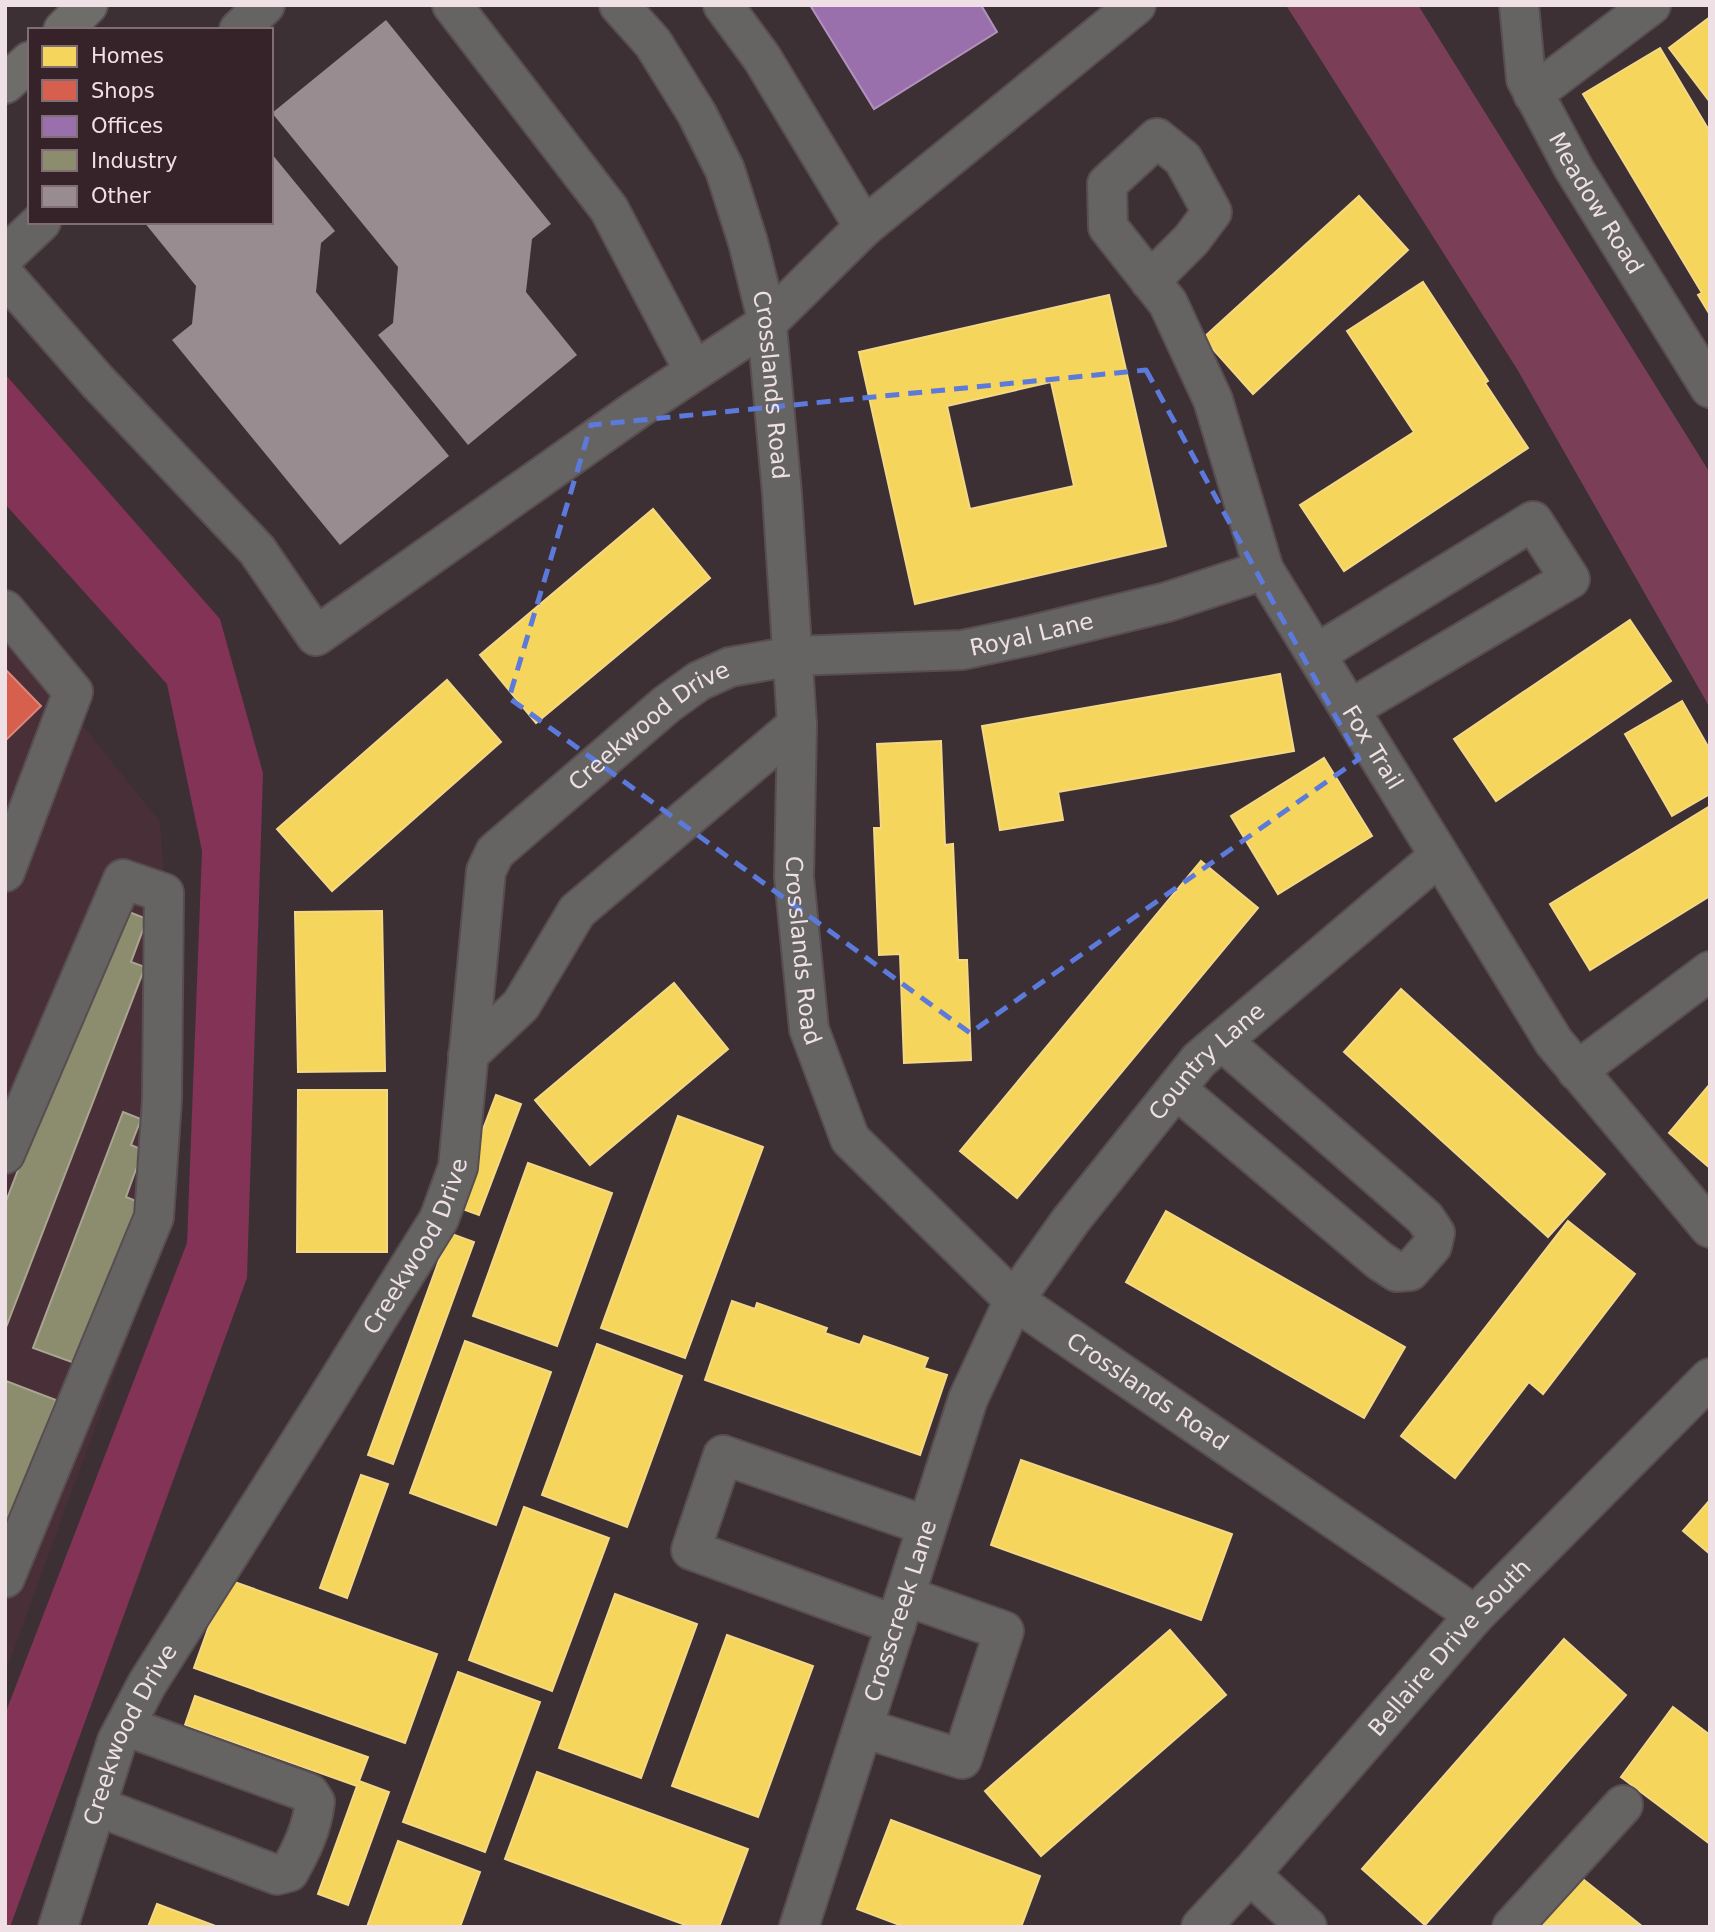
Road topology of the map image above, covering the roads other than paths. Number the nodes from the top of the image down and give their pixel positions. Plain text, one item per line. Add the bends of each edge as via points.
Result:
1 (88, 5) edge
2 (265, 5) edge
3 (452, 5) edge
4 (620, 5) edge
5 (723, 5) edge
6 (1136, 5) edge
7 (1519, 5) edge
8 (1651, 5) edge
9 (65, 28) edge
10 (241, 28) edge
11 (28, 63) edge
12 (5, 84) edge
13 (1534, 94) junction
14 (39, 224) edge
15 (863, 227) junction
16 (5, 256) edge
17 (5, 276) edge
18 (1150, 281) junction
19 (767, 323) junction
20 (694, 371) junction
21 (1710, 388) edge
22 (1264, 570) junction
23 (5, 610) edge
24 (1316, 654) junction
25 (793, 656) junction
26 (1350, 709) junction
27 (797, 725) junction
28 (1438, 857) junction
29 (5, 872) edge
30 (1710, 971) edge
31 (1222, 1041) junction
32 (468, 1055) junction
33 (1577, 1071) junction
34 (1176, 1090) junction
35 (5, 1154) edge
36 (1710, 1228) edge
37 (1014, 1300) junction
38 (1710, 1378) edge
39 (927, 1526) junction
40 (5, 1578) edge
41 (900, 1610) junction
42 (1475, 1615) junction
43 (125, 1726) junction
44 (863, 1728) junction
45 (1622, 1805) dead end
46 (96, 1806) junction
47 (1250, 1874) junction
48 (58, 1927) edge
49 (799, 1927) edge
50 (1201, 1927) edge
51 (1307, 1927) edge
52 (1512, 1927) edge

1 - 9 main road
2 - 10 street
3 - 20 street via 609,209
4 - 19 street, Crosslands Road via 653,43 725,170
5 - 15 street via 762,58
6 - 15 street
7 - 13 street, Meadow Road via 1526,79
8 - 13 street
11 - 12 main road
13 - 21 street, Meadow Road via 1574,169
14 - 16 street
15 - 19 street
17 - 20 street via 257,550 316,636
18 - 18 street, Fox Trail via 1108,227 1107,184 1157,138 1183,159 1212,212
18 - 22 street, Fox Trail via 1168,303 1213,400
19 - 20 street
19 - 25 street, Crosslands Road
22 - 24 street, Fox Trail
22 - 25 street, Royal Lane via 1167,602 962,650
23 - 29 street via 73,692
24 - 26 street, Fox Trail
24 - 26 street via 1533,521 1570,579
25 - 27 street, Crosslands Road
25 - 32 street, Creekwood Drive via 730,667 699,681 495,852 486,871
26 - 28 street, Fox Trail
27 - 32 street via 577,911 521,1005
27 - 37 street, Crosslands Road via 794,877 809,1029 845,1126 850,1139
28 - 31 street, Country Lane
28 - 33 street, Fox Trail via 1553,1042
30 - 33 street
31 - 34 street, Country Lane via 1199,1060
31 - 34 street via 1425,1218 1435,1233 1432,1245 1410,1271 1397,1272 1380,1261
32 - 43 street, Creekwood Drive via 458,1167 439,1219
33 - 36 street, Fox Trail
34 - 37 street, Country Lane via 1071,1220
35 - 40 street via 123,879 164,893 162,1099 154,1217
37 - 39 street, Crosscreek Lane via 968,1399
37 - 42 street, Crosslands Road
38 - 42 street, Bellaire Drive South
39 - 41 street, Crosscreek Lane
39 - 41 street via 723,1455 691,1550
41 - 44 street, Crosscreek Lane
41 - 44 street via 1004,1631 962,1759
42 - 47 street, Bellaire Drive South
43 - 46 street, Creekwood Drive
43 - 46 street via 309,1793 315,1802 303,1847 289,1872 277,1875
44 - 49 street, Crosscreek Lane
45 - 52 street
46 - 48 street, Creekwood Drive
47 - 50 street, Bellaire Drive South
47 - 51 street

